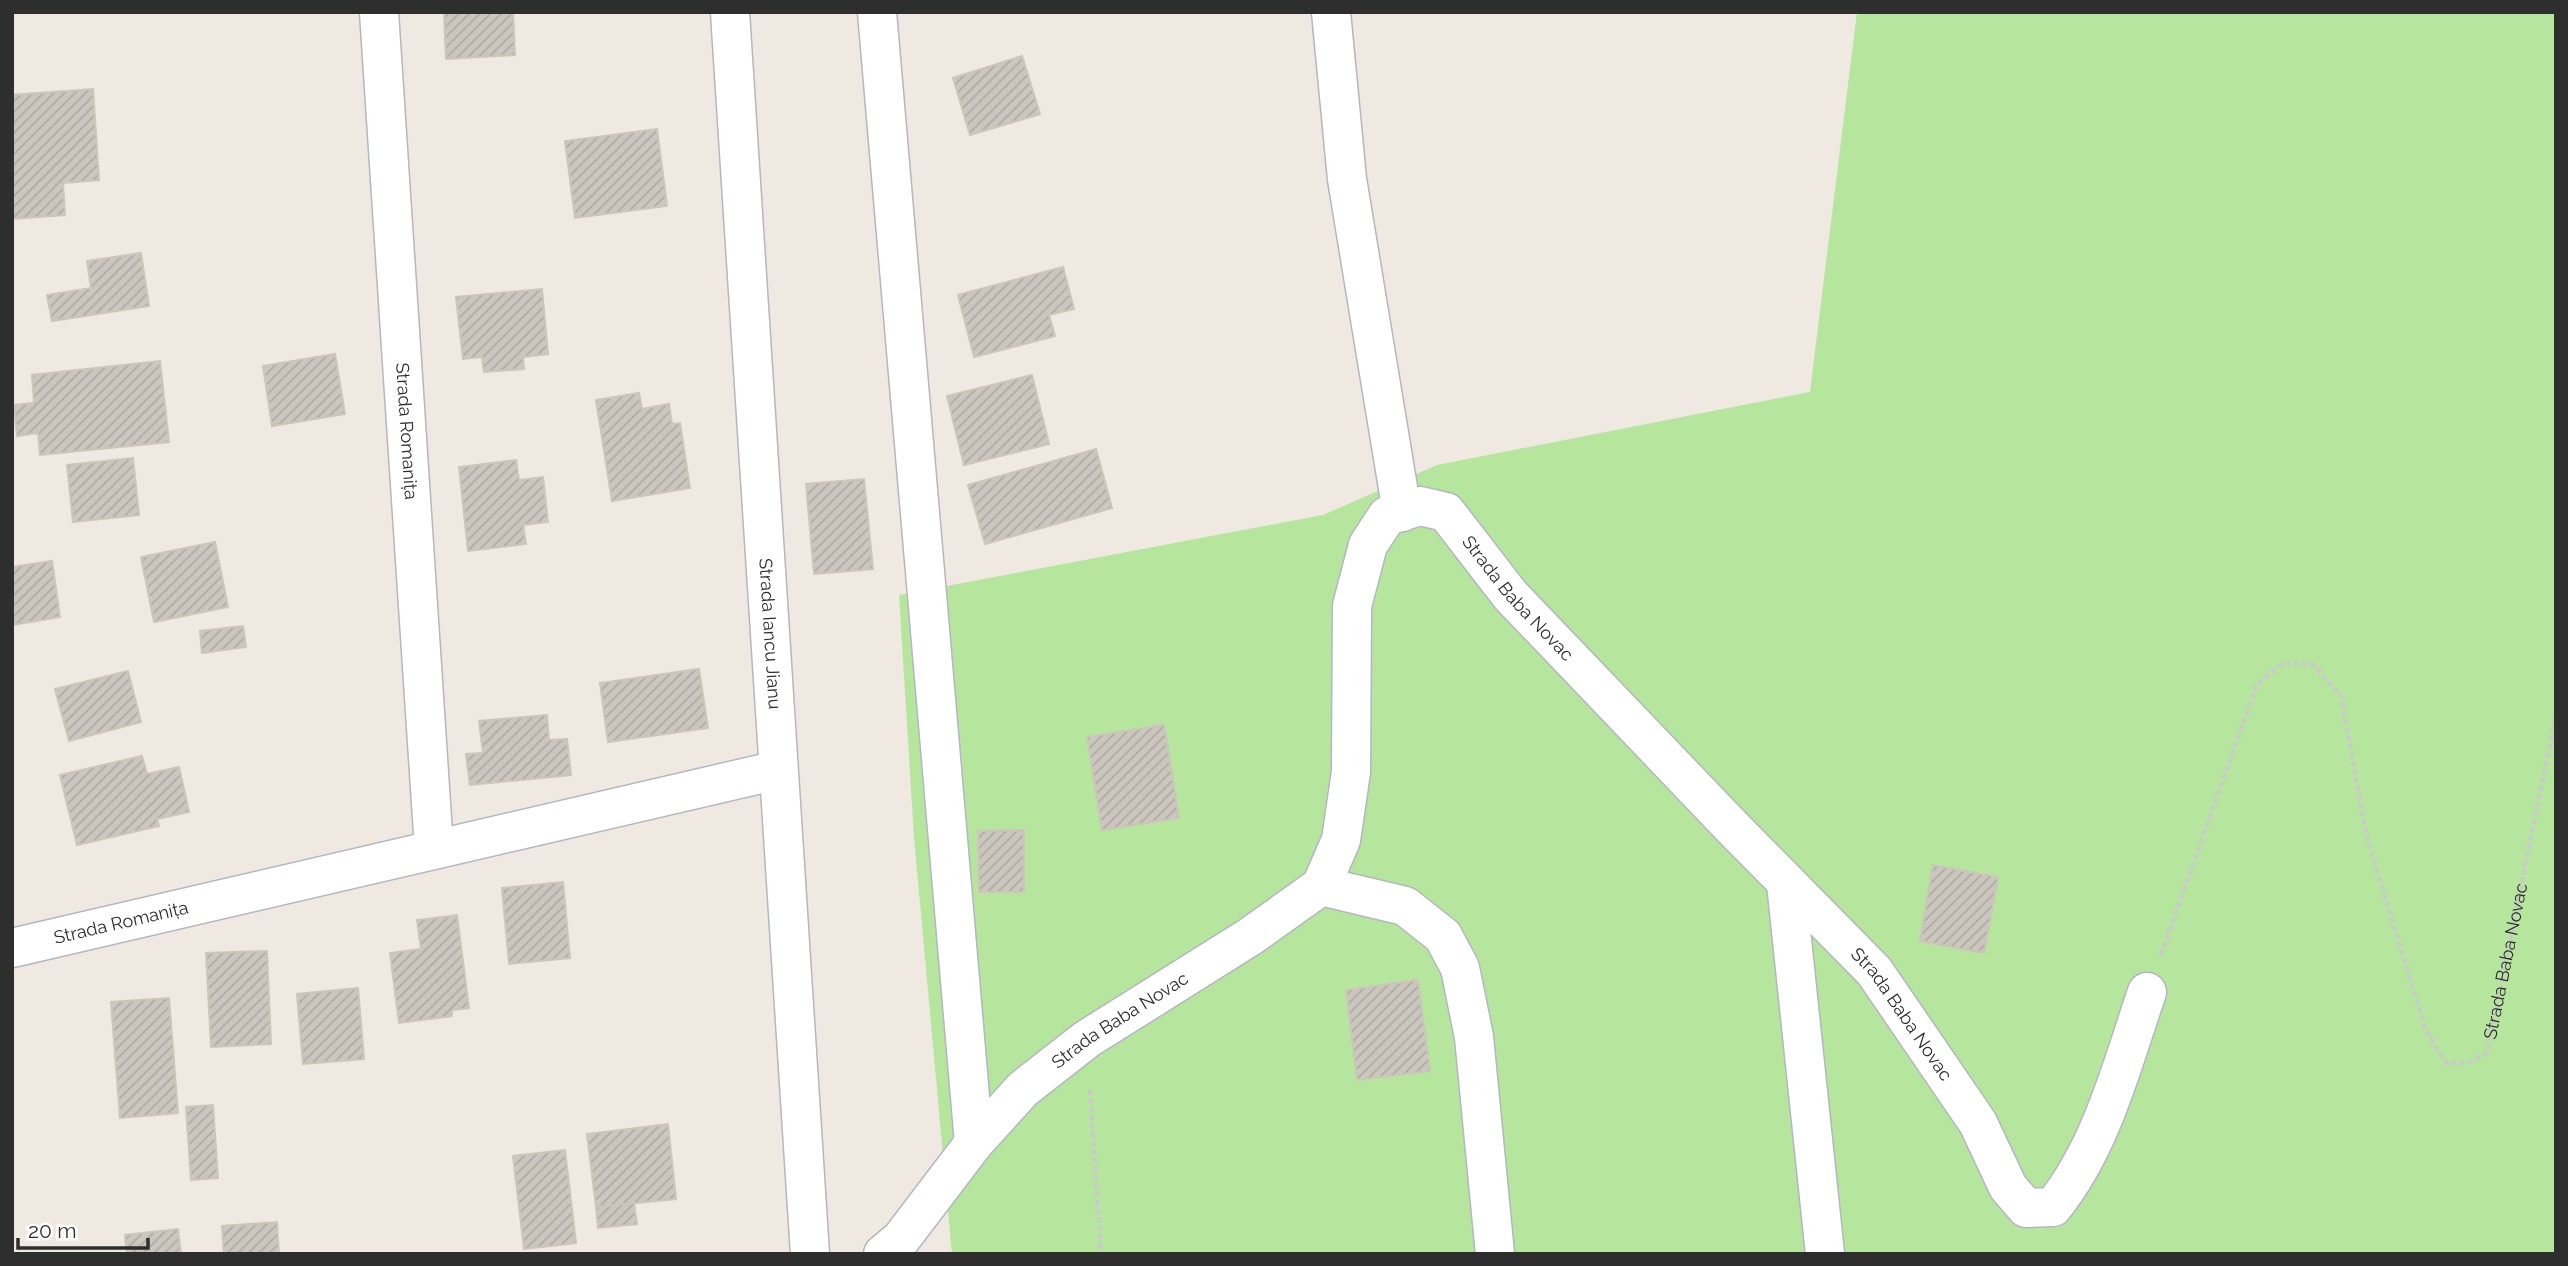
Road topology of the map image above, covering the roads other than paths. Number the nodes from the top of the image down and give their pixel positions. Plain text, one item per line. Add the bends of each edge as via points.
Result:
1 (379, 12) edge
2 (730, 12) edge
3 (877, 12) edge
4 (1331, 12) edge
5 (1402, 512) junction
6 (778, 770) junction
7 (434, 849) junction
8 (1786, 883) junction
9 (1321, 886) junction
10 (12, 948) edge
11 (2147, 992) road end
12 (974, 1143) junction
13 (810, 1254) edge
14 (883, 1254) edge
15 (1495, 1254) edge
16 (1825, 1254) edge

1 - 7 street, Strada Romanița
2 - 6 street, Strada Iancu Jianu
3 - 12 street
4 - 5 street via 1347,179
5 - 8 street, Strada Baba Novac via 1420,506 1446,512 1510,594
5 - 9 street via 1387,516 1368,545 1353,606 1351,772 1341,841
6 - 7 street, Strada Romanița
6 - 13 street, Strada Iancu Jianu
7 - 10 street, Strada Romanița
8 - 11 street, Strada Baba Novac via 1874,971 1978,1124 2008,1187 2026,1208 2053,1207 2068,1189 2104,1118
8 - 16 street
9 - 12 street, Strada Baba Novac via 1251,936 1087,1039 1023,1089
9 - 15 street via 1405,906 1443,936 1460,968 1474,1037
12 - 14 street, Strada Baba Novac via 901,1239

